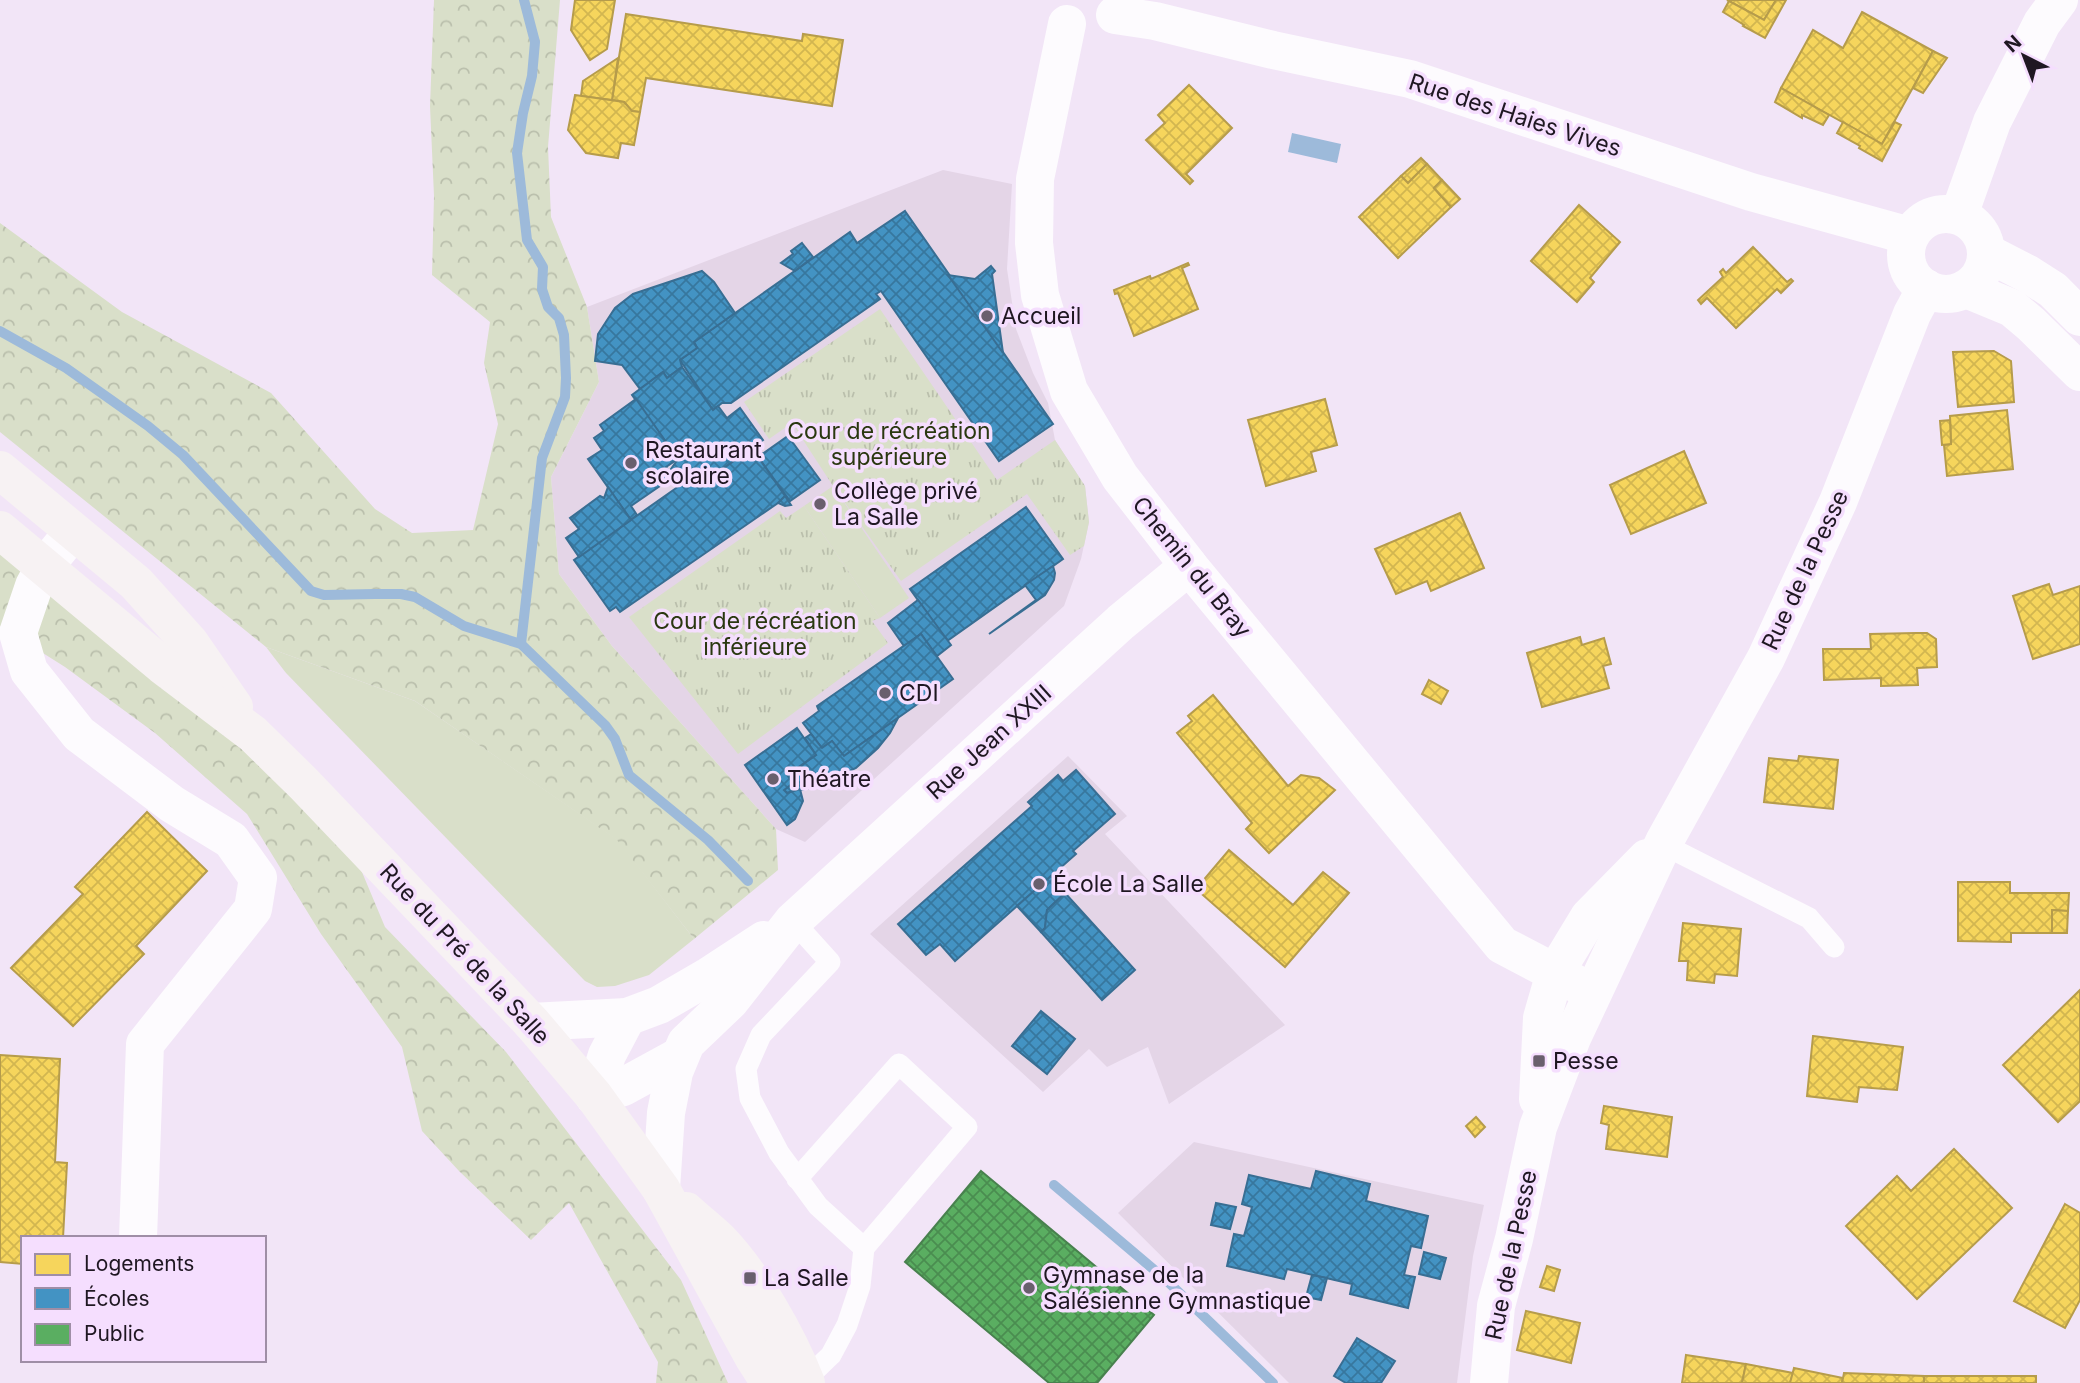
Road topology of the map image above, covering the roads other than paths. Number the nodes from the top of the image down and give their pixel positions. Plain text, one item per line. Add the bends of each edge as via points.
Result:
1 (2059, 0) edge
2 (1120, 8) edge
3 (1058, 12) edge
4 (1959, 215) junction
5 (1910, 236) junction
6 (1987, 253) junction
7 (1926, 288) junction
8 (1965, 289) junction
9 (2080, 317) edge
10 (2080, 372) edge
11 (0, 470) edge
12 (0, 530) edge
13 (74, 531) junction
14 (45, 566) junction
15 (1189, 566) junction
16 (253, 734) junction
17 (1664, 842) junction
18 (793, 921) junction
19 (1834, 947) dead end
20 (1555, 973) junction
21 (1592, 992) junction
22 (627, 1017) junction
23 (531, 1022) junction
24 (678, 1057) junction
25 (594, 1096) junction
26 (1538, 1127) junction
27 (797, 1179) junction
28 (661, 1189) junction
29 (138, 1236) edge
30 (864, 1248) junction
31 (794, 1382) edge
32 (1489, 1383) edge

1 - 4 street via 2042,23 1992,122
2 - 3 street via 1093,28 1080,28
2 - 5 street, Rue des Haies Vives via 1273,50 1410,79 1751,192
3 - 15 street, Chemin du Bray via 1035,179 1034,243 1040,295 1069,391 1120,477
4 - 5 street via 1930,216
4 - 6 street via 1976,225
5 - 7 street via 1910,271
6 - 8 street via 1977,280
6 - 9 street via 2053,290
7 - 8 street via 1939,293
7 - 17 street, Rue de la Pesse via 1838,502 1766,658
8 - 10 street via 2012,308
11 - 13 main road, Rue du Pré de la Salle
12 - 14 main road, Rue du Pré de la Salle
13 - 14 street
13 - 16 main road, Rue du Pré de la Salle via 136,583 190,643
14 - 16 main road, Rue du Pré de la Salle via 162,665
14 - 29 street via 18,633 29,671 79,734 172,804 231,840 258,878 253,909 145,1044
15 - 18 street, Rue Jean XXIII via 1121,622
15 - 20 street, Chemin du Bray via 1502,945
16 - 23 main road, Rue du Pré de la Salle
17 - 19 lane via 1809,918
17 - 20 street, Rue de la Pesse via 1589,917
17 - 21 street, Rue de la Pesse
18 - 22 street, Rue Jean XXIII via 659,1005
18 - 24 street, Rue Jean XXIII via 730,1000 686,1042
18 - 27 lane via 831,962 761,1035 746,1069 750,1098
20 - 21 street, Chemin du Bray
20 - 26 street, Rue de la Pesse via 1542,1018
21 - 26 street, Rue de la Pesse
22 - 23 street, Rue Jean XXIII
22 - 25 street via 607,1055
23 - 25 main road, Rue du Pré de la Salle
24 - 25 street, Rue Jean XXIII via 623,1087
24 - 28 street, Rue Jean XXIII via 666,1112
25 - 28 main road, Rue du Pré de la Salle
26 - 32 street, Rue de la Pesse via 1496,1306
27 - 30 lane via 818,1206
27 - 30 lane via 899,1065 967,1128
28 - 31 main road, Rue du Pré de la Salle via 754,1357
30 - 31 lane via 860,1286 847,1325 831,1355

